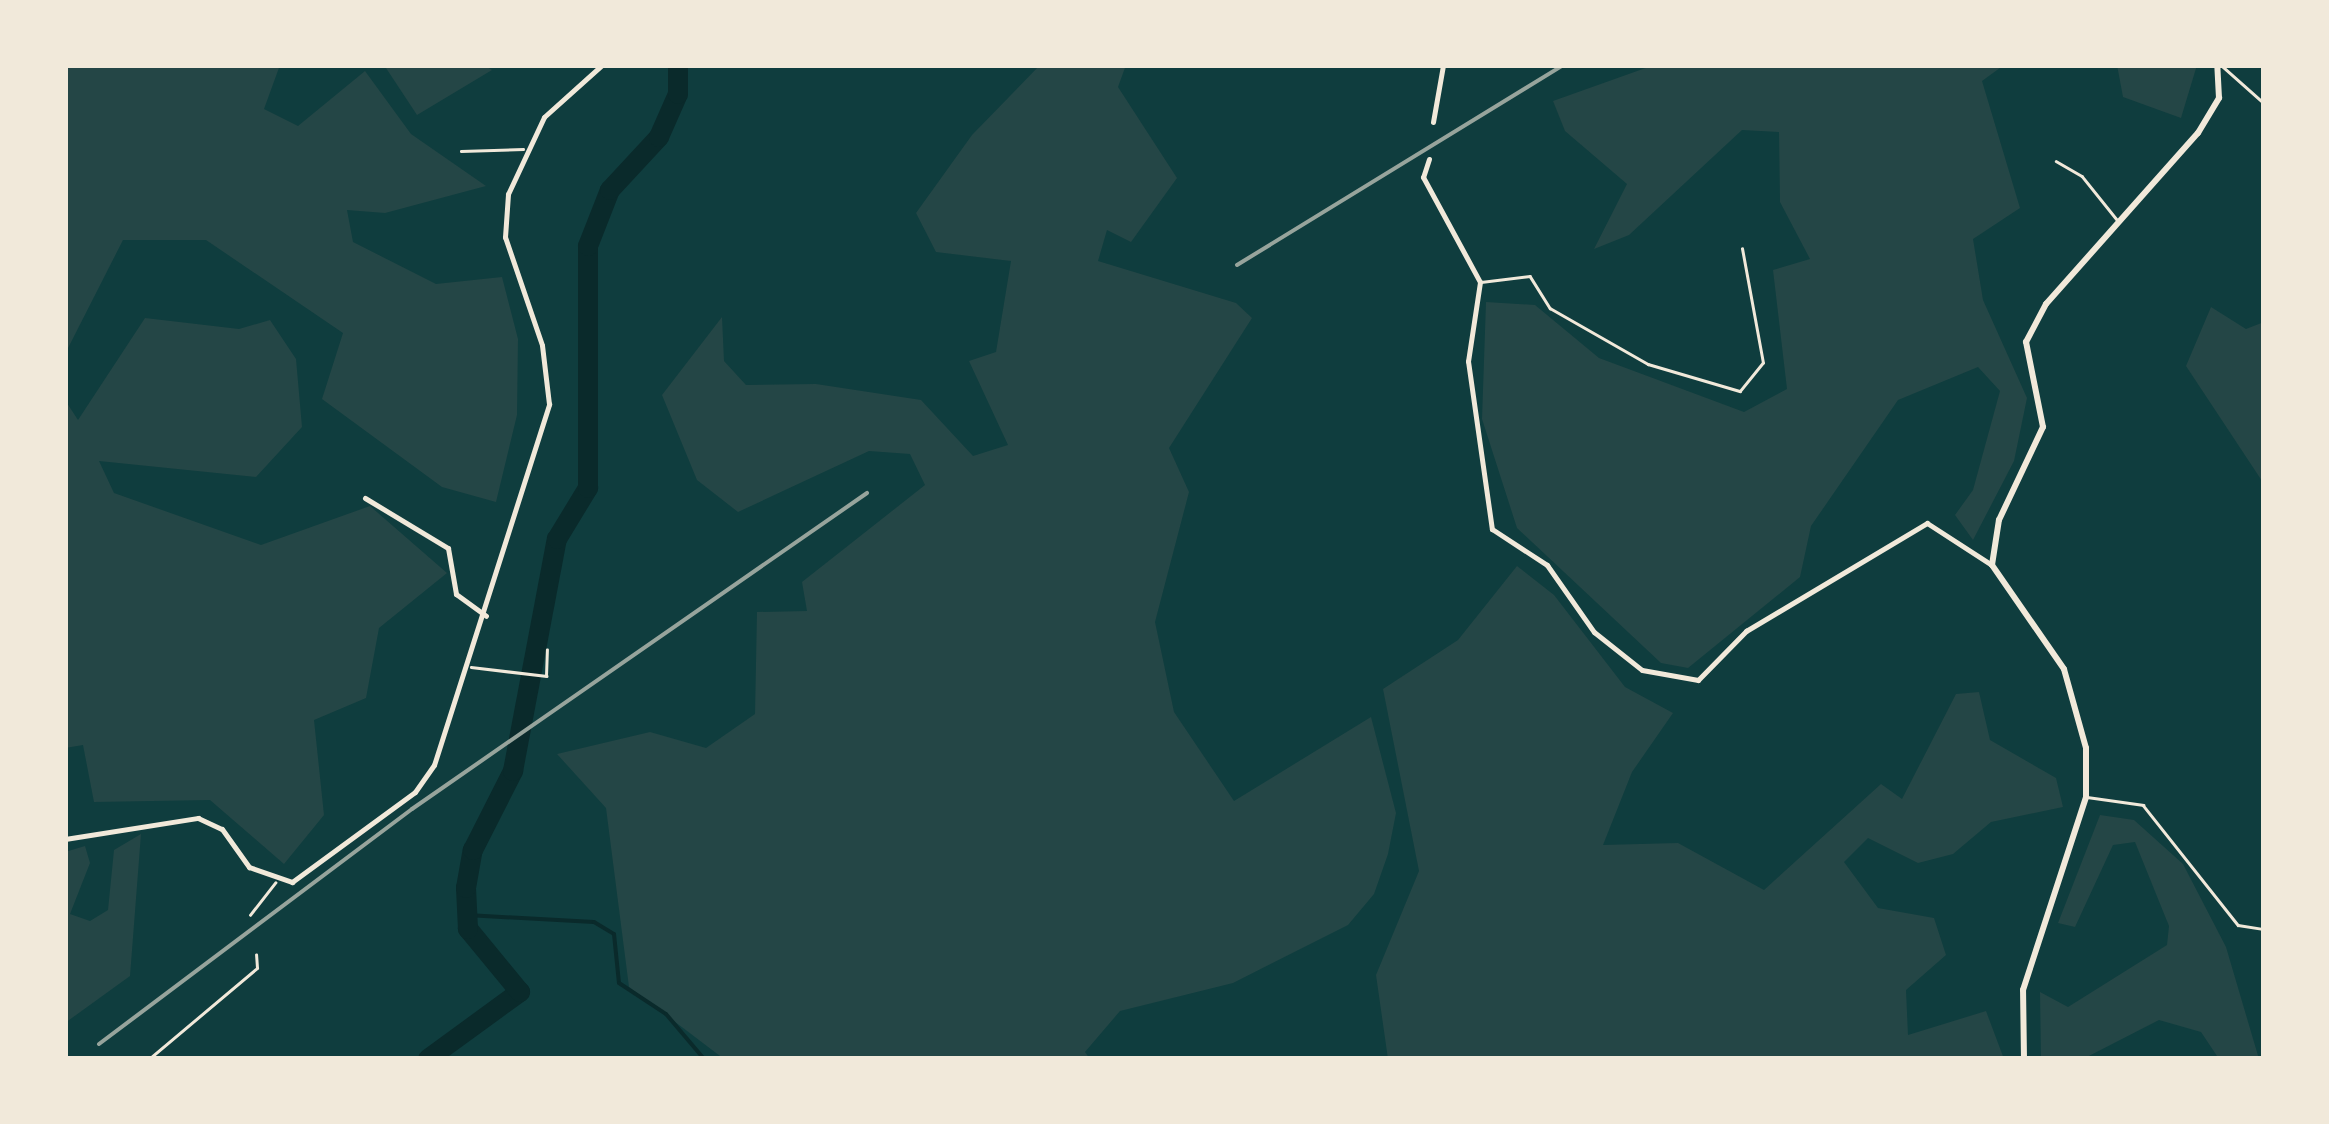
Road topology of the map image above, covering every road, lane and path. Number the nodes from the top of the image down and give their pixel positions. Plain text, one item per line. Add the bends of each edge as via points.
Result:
1 (602, 65) edge
2 (1443, 65) edge
3 (2219, 65) edge
4 (2264, 104) edge
5 (1433, 122) dead end
6 (522, 148) junction
7 (460, 151) dead end
8 (1429, 159) dead end
9 (2056, 161) dead end
10 (2119, 222) junction
11 (1742, 249) dead end
12 (1480, 282) junction
13 (365, 498) dead end
14 (1992, 566) junction
15 (487, 617) junction
16 (547, 650) dead end
17 (471, 668) junction
18 (2086, 796) junction
19 (65, 839) edge
20 (275, 883) junction
21 (250, 915) dead end
22 (2264, 929) edge
23 (256, 955) dead end
24 (149, 1059) edge
25 (2024, 1059) edge

1 - 6 street via 554,104
2 - 5 street
3 - 4 lane
3 - 10 street via 2219,98 2198,134
6 - 7 lane
6 - 15 street via 504,237 542,345 548,404
8 - 12 street via 1423,177
9 - 10 lane via 2082,176
10 - 14 street via 2032,322 2026,342 2043,427 1999,520
11 - 12 lane via 1764,363 1740,391 1648,364 1550,308 1530,276
12 - 14 street via 1468,361 1492,529 1548,565 1594,632 1642,670 1698,680 1746,631 1926,523
13 - 15 street via 448,548 456,594
14 - 18 street via 2064,669 2086,748
15 - 17 street
16 - 17 lane via 546,676
17 - 20 street via 415,792 292,882
18 - 22 lane via 2143,805 2238,925
18 - 25 street via 2022,990
19 - 20 street via 198,818 222,829 248,868
20 - 21 lane
23 - 24 lane via 257,968

